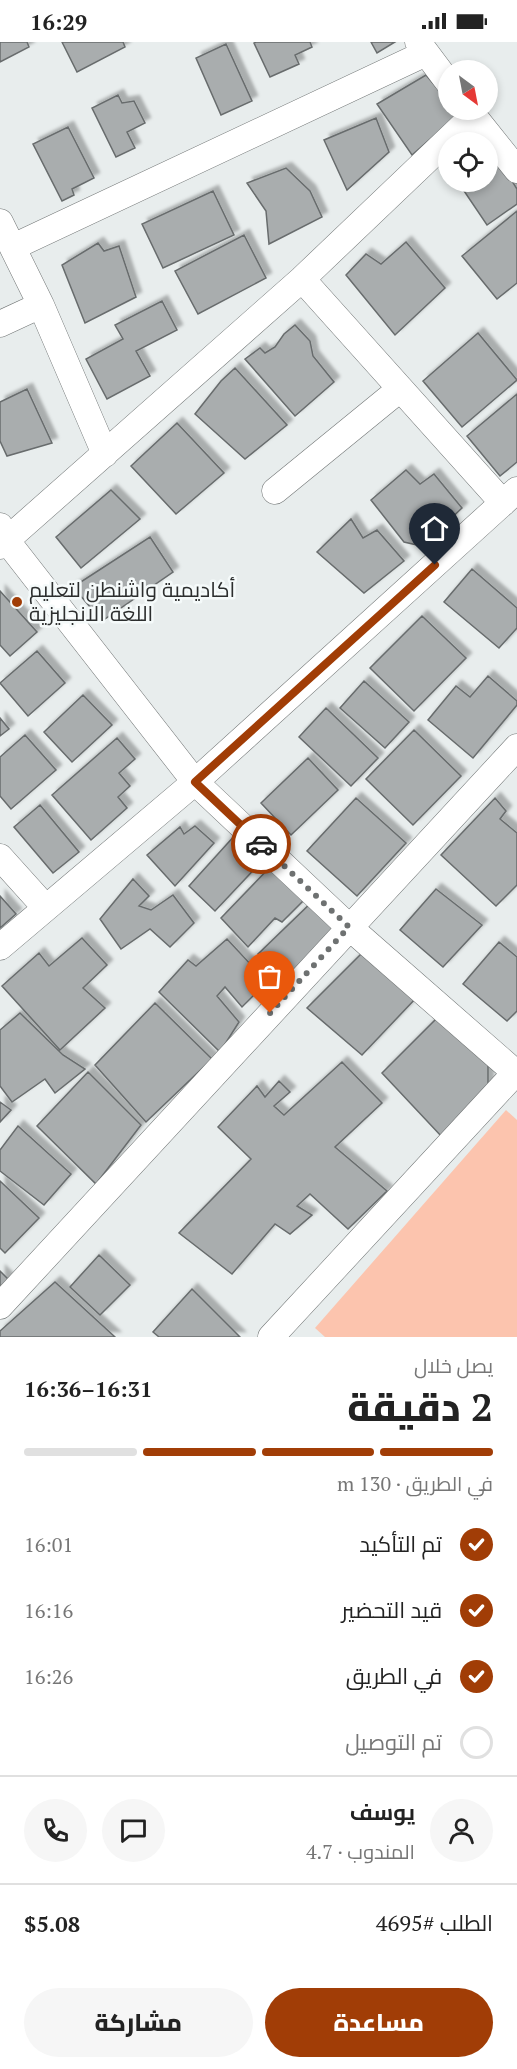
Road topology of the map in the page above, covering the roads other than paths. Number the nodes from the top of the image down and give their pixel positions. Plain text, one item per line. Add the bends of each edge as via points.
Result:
1 (422, 48) edge
2 (438, 69) edge
3 (464, 120) edge
4 (478, 120) edge
5 (517, 170) edge
6 (0, 222) edge
7 (13, 247) junction
8 (302, 279) junction
9 (41, 305) junction
10 (0, 324) edge
11 (400, 389) junction
12 (105, 454) junction
13 (275, 491) dead end
14 (510, 497) edge
15 (2, 538) edge
16 (517, 747) edge
17 (195, 782) junction
18 (0, 857) edge
19 (45, 907) junction
20 (349, 927) junction
21 (0, 947) edge
22 (516, 1073) edge
23 (0, 1306) edge
24 (271, 1337) edge

1 - 2 street
1 - 7 street
3 - 8 street
4 - 5 street
6 - 7 street
7 - 9 street
8 - 11 street
8 - 12 street
9 - 10 street
9 - 12 street
11 - 13 street
11 - 14 street
12 - 15 street
14 - 17 street
15 - 17 street
16 - 20 street
17 - 19 street
17 - 20 street
18 - 19 street
19 - 21 street
20 - 22 street
20 - 23 street
22 - 24 street

